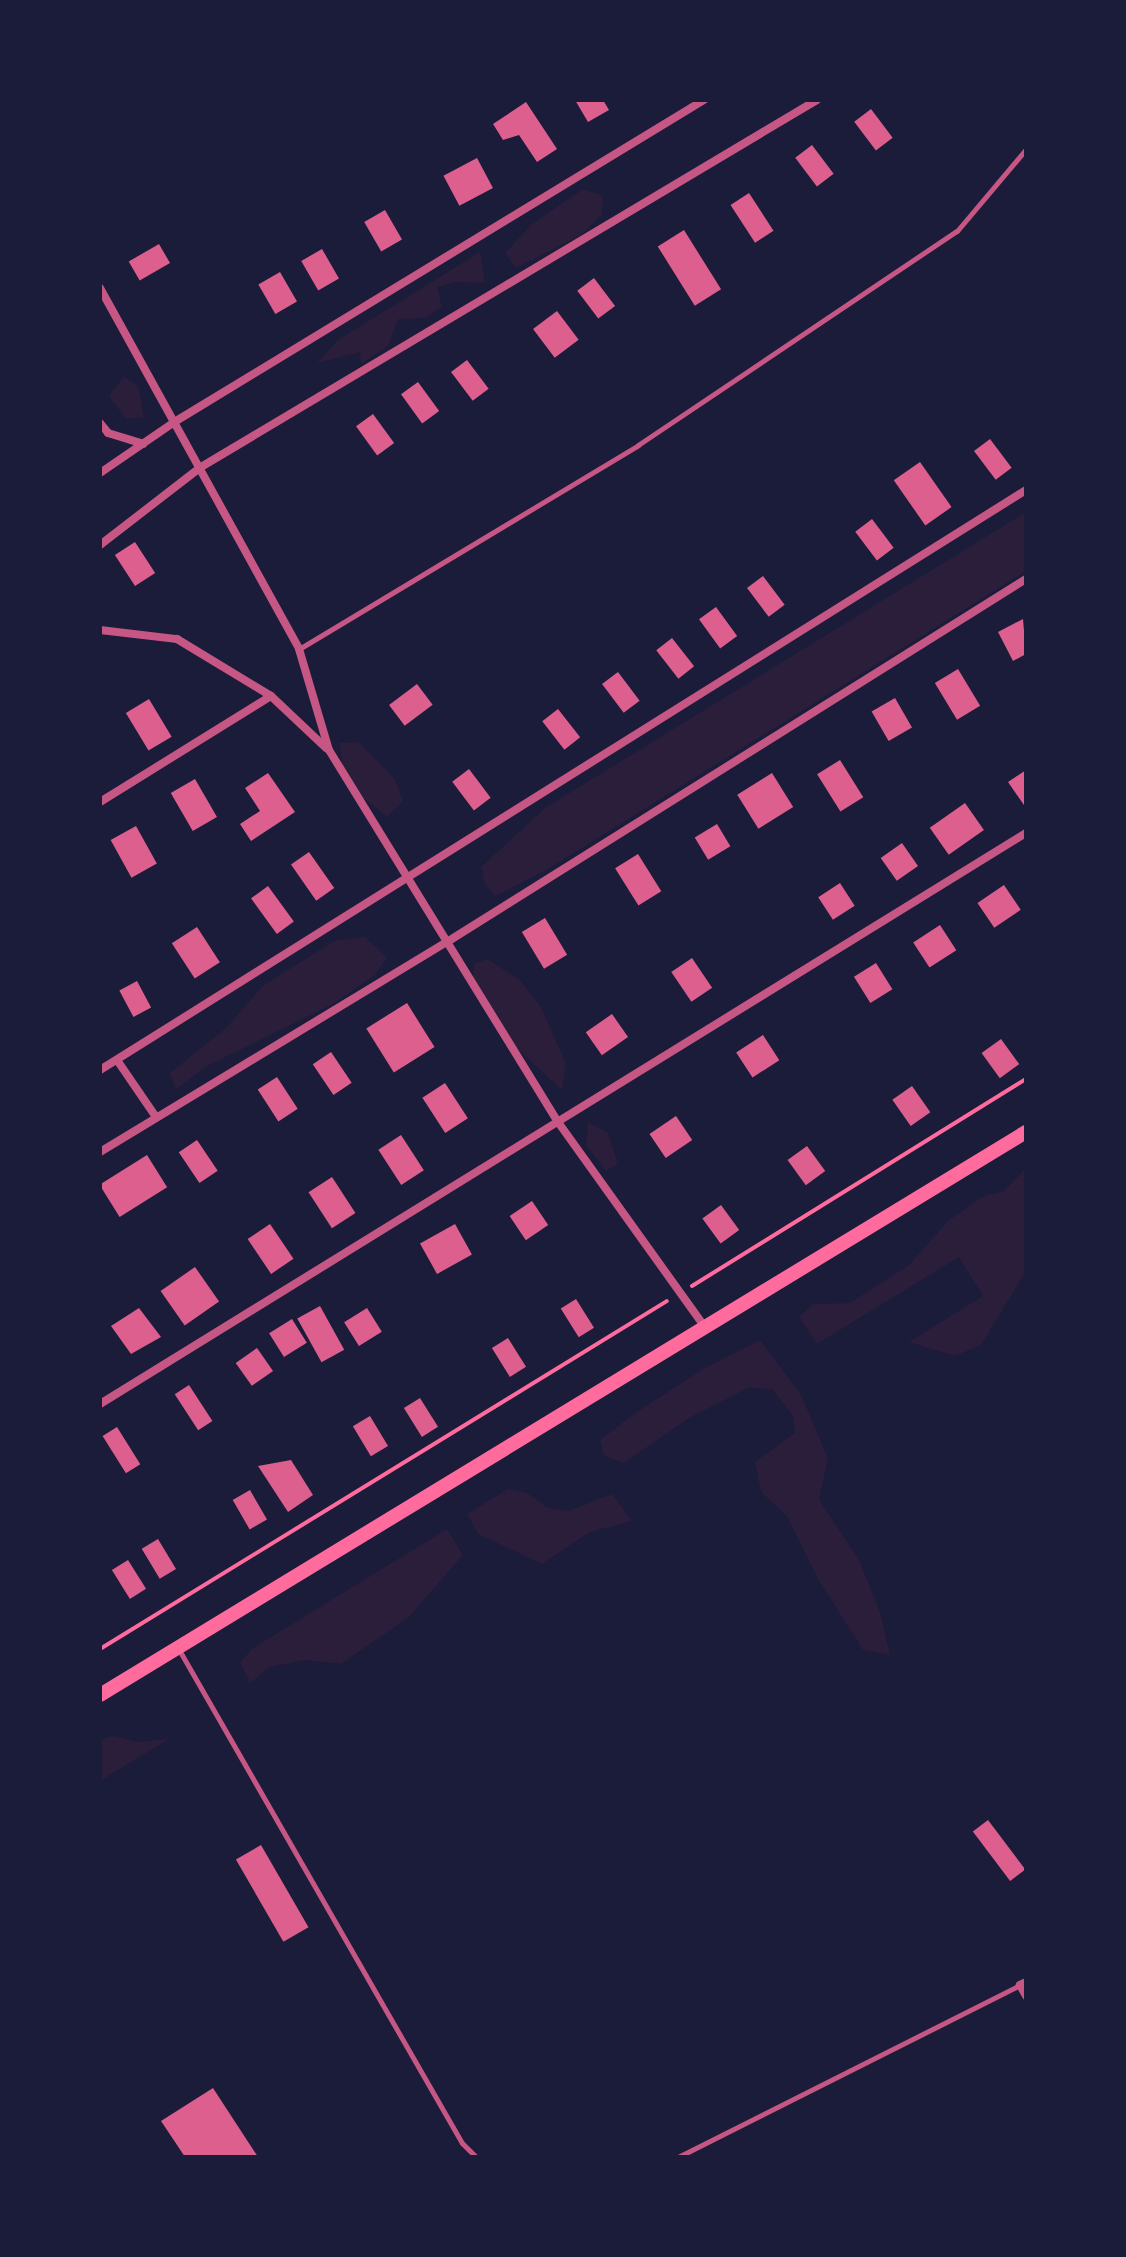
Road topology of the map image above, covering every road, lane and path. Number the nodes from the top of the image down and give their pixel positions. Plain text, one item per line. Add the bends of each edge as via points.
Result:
1 (704, 100) edge
2 (817, 100) edge
3 (1026, 149) edge
4 (100, 288) edge
5 (176, 421) junction
6 (100, 423) edge
7 (143, 444) junction
8 (201, 467) junction
9 (100, 473) edge
10 (1026, 490) edge
11 (100, 545) edge
12 (1026, 579) edge
13 (100, 630) edge
14 (299, 649) junction
15 (271, 696) junction
16 (329, 750) junction
17 (100, 802) edge
18 (1026, 833) edge
19 (410, 881) junction
20 (447, 942) junction
21 (117, 1060) junction
22 (100, 1070) edge
23 (1026, 1079) edge
24 (156, 1117) junction
25 (558, 1122) junction
26 (1026, 1132) edge
27 (100, 1152) edge
28 (680, 1293) junction
29 (705, 1327) junction
30 (100, 1404) edge
31 (178, 1648) junction
32 (100, 1649) edge
33 (100, 1695) edge
34 (1023, 1983) edge
35 (1026, 1996) edge
36 (476, 2157) edge
37 (678, 2157) edge

1 - 5 street
2 - 8 street
3 - 14 lane via 957,231 638,445
4 - 5 street
5 - 7 street
5 - 8 street
6 - 7 street via 108,433
7 - 9 street
8 - 11 street
8 - 14 street
10 - 19 street
12 - 20 street
13 - 15 street via 177,639
14 - 16 street
15 - 16 street
15 - 17 street
16 - 19 street
18 - 25 street
19 - 20 street
19 - 21 street
20 - 24 street
20 - 25 street
21 - 22 street
21 - 24 street
23 - 28 path
24 - 27 street
25 - 28 street
25 - 30 street
26 - 29 main road
28 - 29 street
28 - 32 path
29 - 31 main road
31 - 33 main road
31 - 36 lane via 462,2143
34 - 35 street
34 - 37 lane

